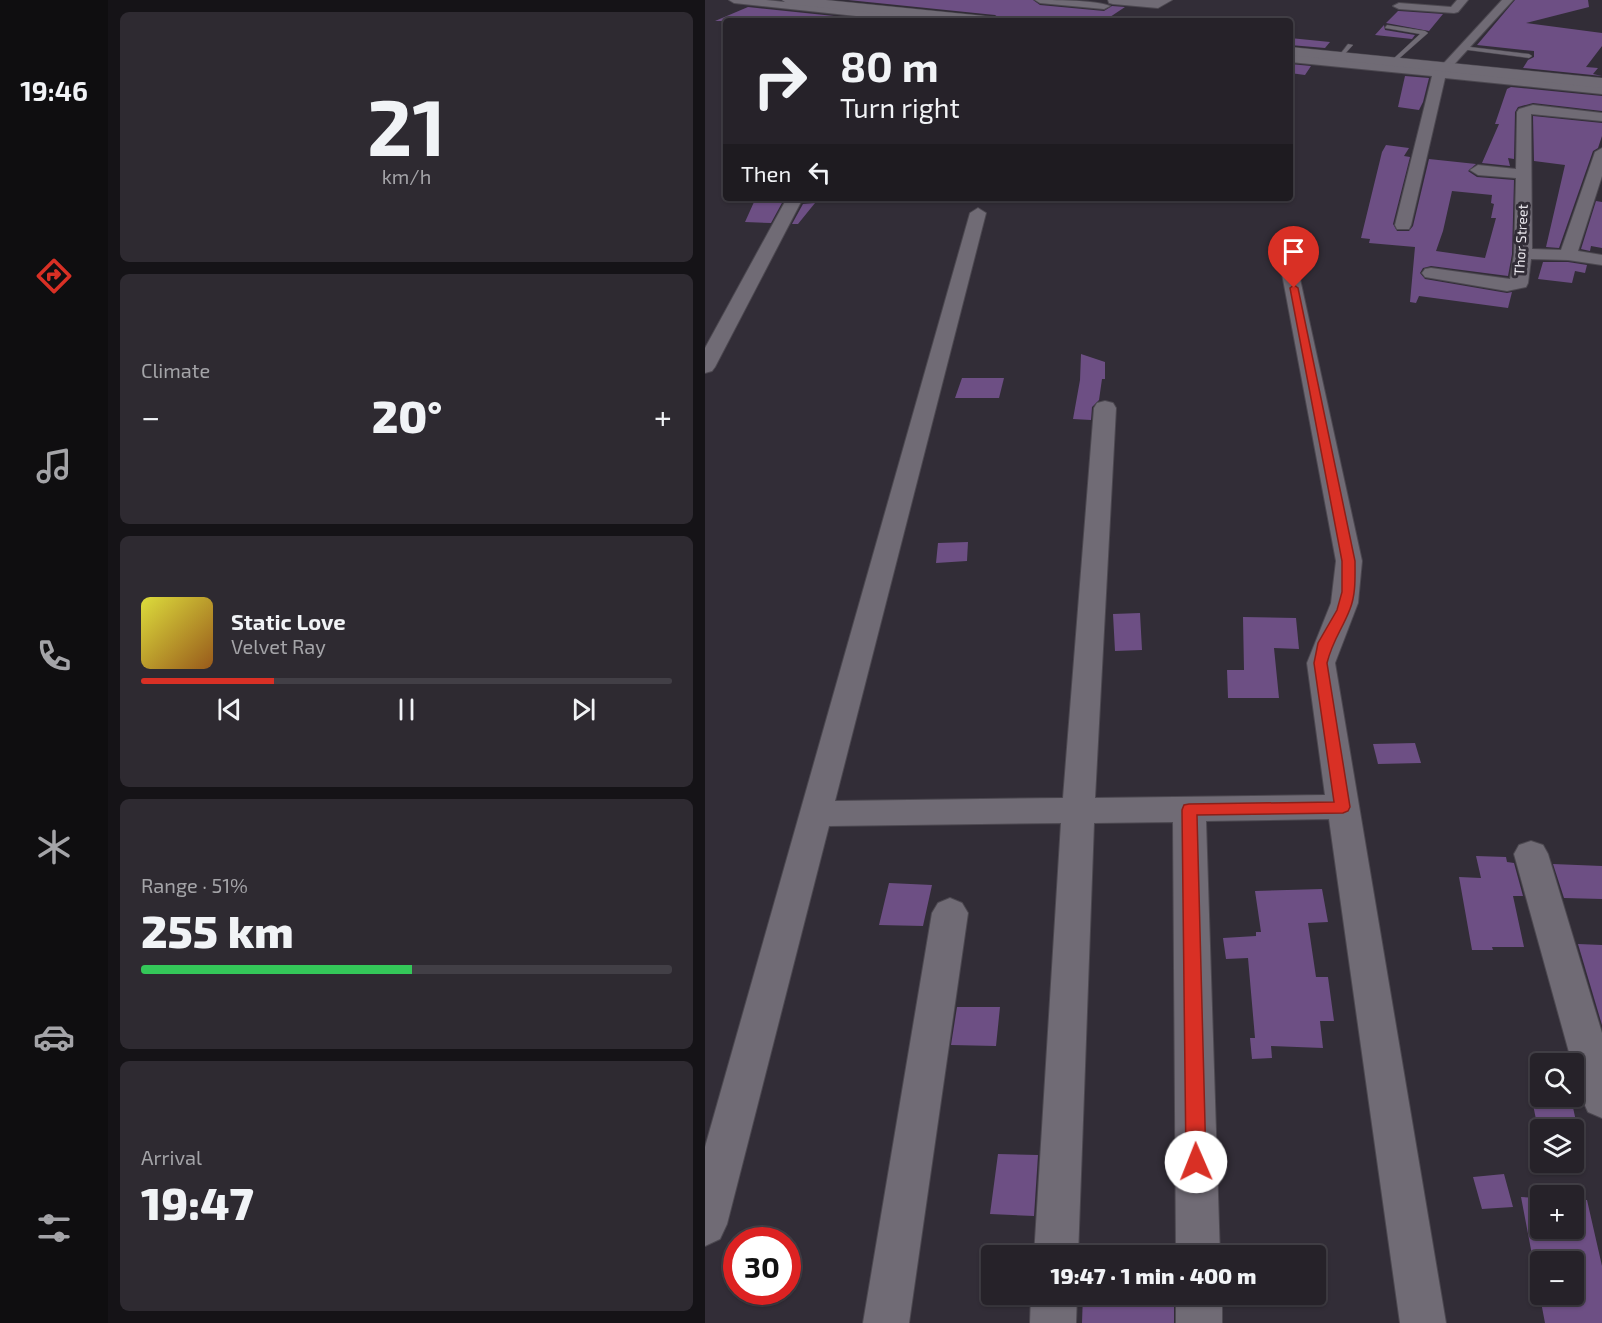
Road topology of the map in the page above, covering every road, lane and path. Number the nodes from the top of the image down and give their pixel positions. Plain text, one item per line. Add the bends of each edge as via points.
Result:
1 (734, 0) edge
2 (788, 0) edge
3 (1040, 0) edge
4 (1167, 0) edge
5 (1463, 0) edge
6 (1508, 0) edge
7 (1108, 2) edge
8 (1399, 6) dead end
9 (877, 12) junction
10 (1091, 16) dead end
11 (892, 18) edge
12 (956, 18) edge
13 (1387, 27) dead end
14 (1462, 48) junction
15 (1293, 51) edge
16 (1529, 56) dead end
17 (1293, 58) edge
18 (1394, 61) junction
19 (1443, 70) junction
20 (1602, 83) edge
21 (1575, 84) junction
22 (1602, 90) edge
23 (1602, 117) edge
24 (1602, 152) edge
25 (1478, 170) dead end
26 (1523, 174) junction
27 (793, 201) edge
28 (978, 213) dead end
29 (1403, 225) dead end
30 (1285, 243) dead end
31 (1523, 254) junction
32 (1568, 255) junction
33 (1602, 260) edge
34 (1431, 273) dead end
35 (705, 367) edge
36 (1105, 408) dead end
37 (1343, 807) junction
38 (1189, 810) junction
39 (1078, 812) junction
40 (814, 814) junction
41 (1531, 854) dead end
42 (950, 913) dead end
43 (1602, 1099) edge
44 (705, 1224) edge
45 (1057, 1245) edge
46 (1198, 1245) edge
47 (1054, 1305) edge
48 (1199, 1305) edge
49 (886, 1323) edge
50 (1053, 1323) edge
51 (1199, 1323) edge
52 (1423, 1323) edge

1 - 9 street
2 - 9 street
3 - 7 street
4 - 7 street via 1158,5
5 - 8 street via 1454,10
6 - 14 street
7 - 10 street
9 - 11 street
9 - 12 street
13 - 18 lane via 1425,33
14 - 16 lane
14 - 19 street
15 - 18 street via 1345,51
17 - 19 street
18 - 19 street
19 - 21 street
19 - 29 street
20 - 21 street
21 - 22 street
23 - 26 street, Thor Street via 1527,109
24 - 32 street
25 - 26 street
26 - 31 street, Thor Street
27 - 35 street
28 - 40 street
30 - 37 street via 1349,561 1343,610 1325,643 1320,663
31 - 32 street
31 - 34 street, Thor Street via 1519,283 1515,285
32 - 33 street
36 - 39 street
37 - 38 street
37 - 52 street
38 - 39 street
38 - 46 street
39 - 40 street
39 - 45 street
40 - 44 street
41 - 43 street
42 - 49 street
47 - 50 street
48 - 51 street

